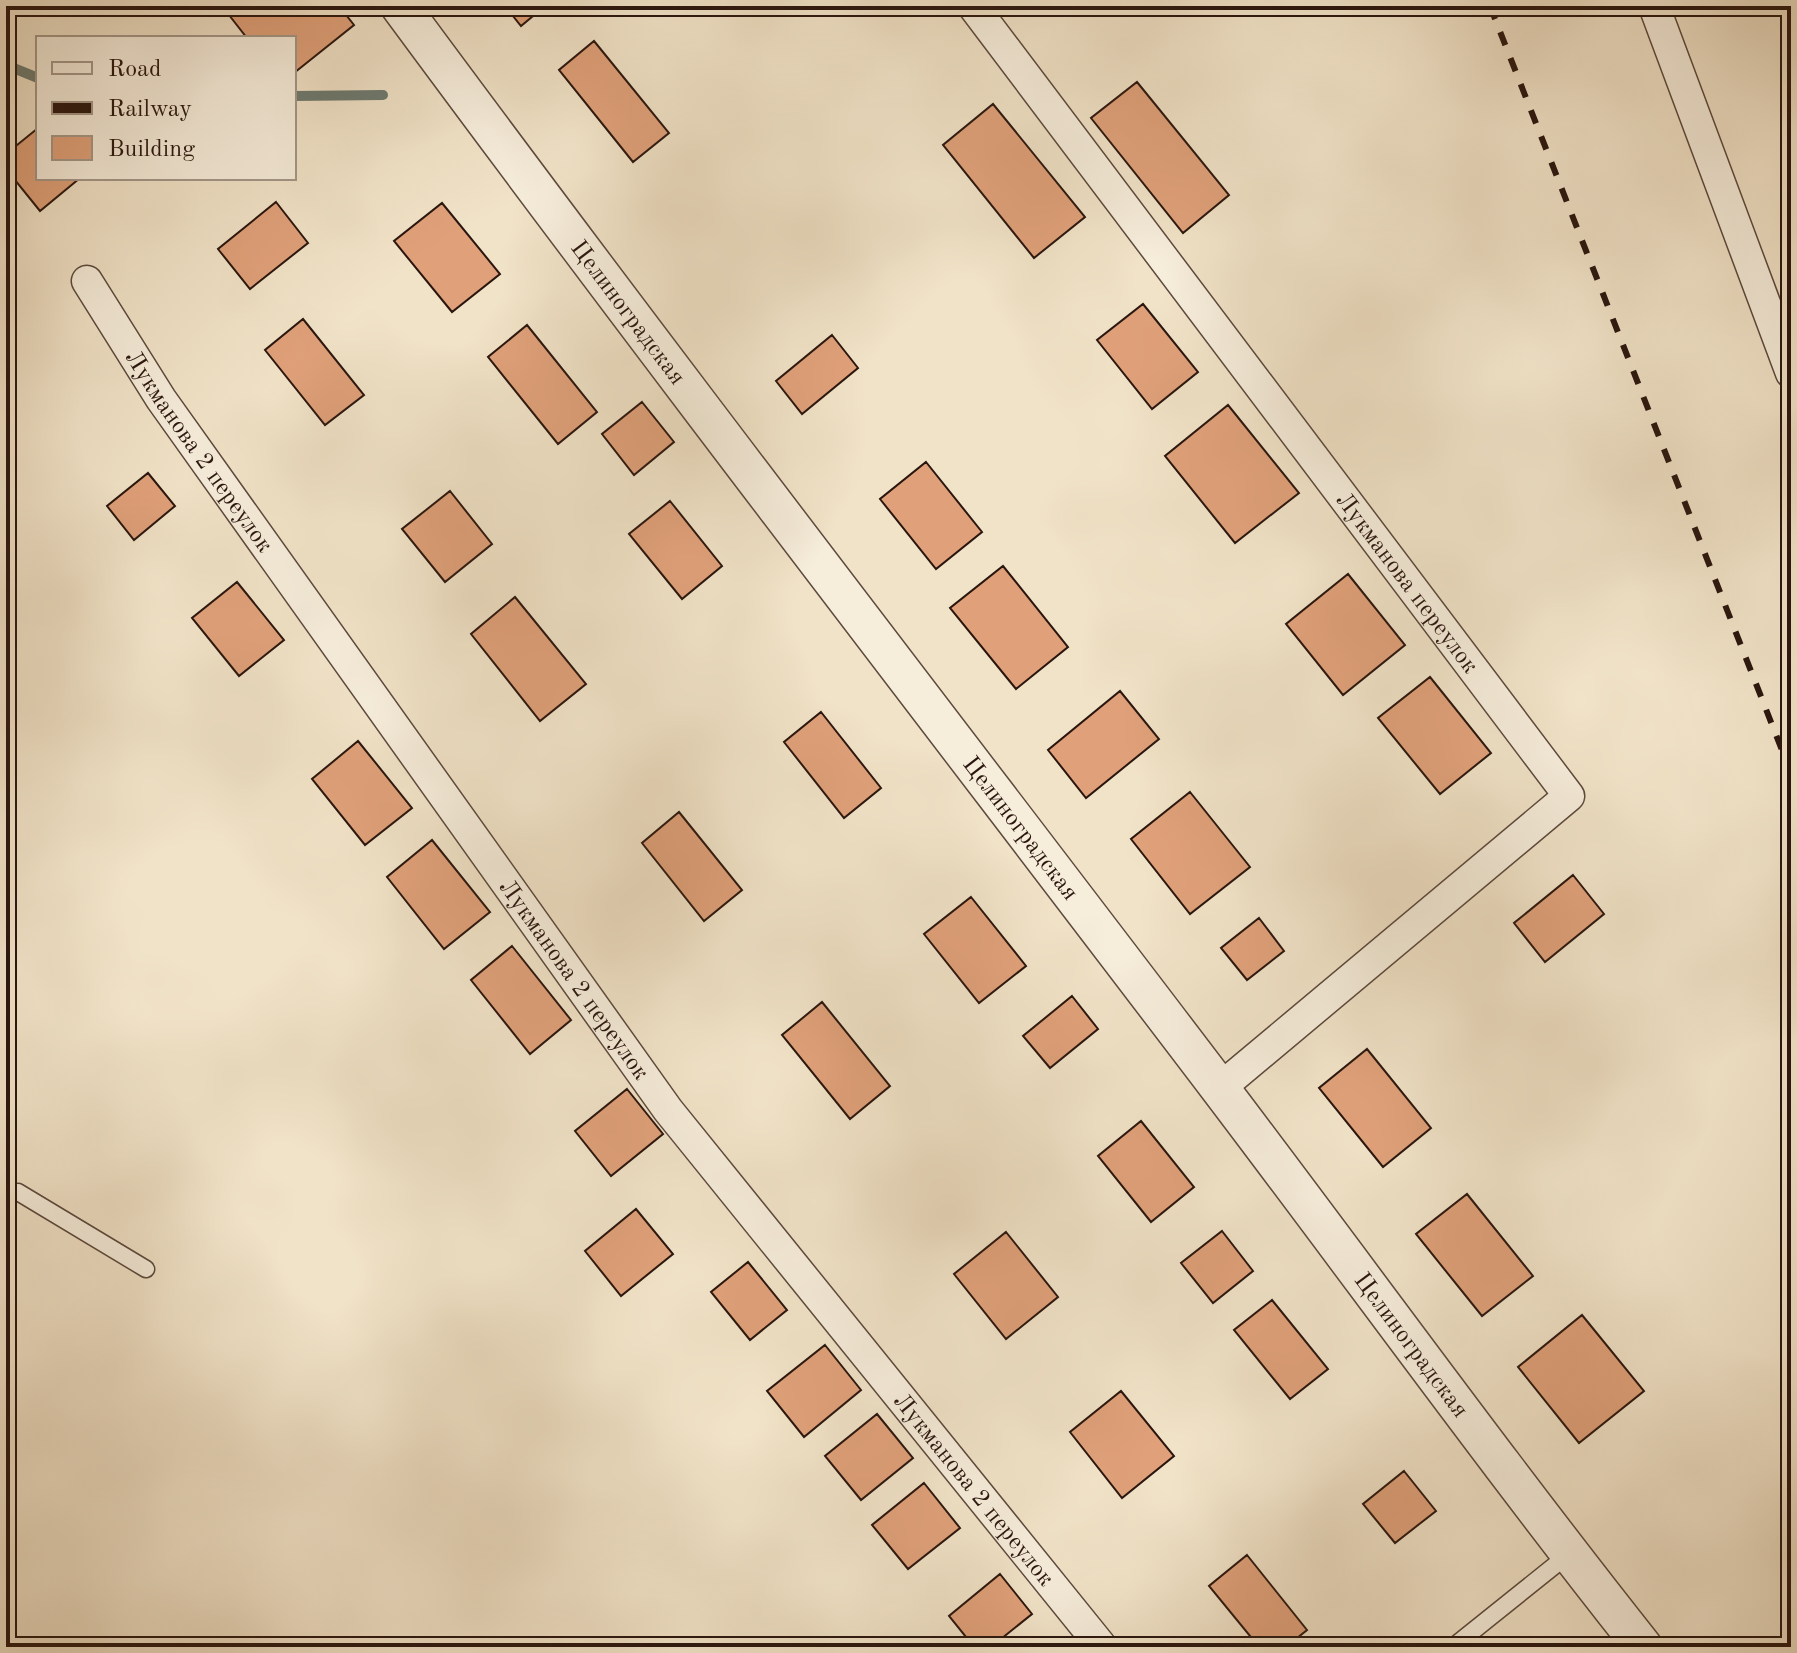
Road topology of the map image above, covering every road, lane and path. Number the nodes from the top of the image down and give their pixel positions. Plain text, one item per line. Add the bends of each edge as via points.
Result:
1 (400, 6) edge
2 (973, 6) edge
3 (1654, 6) edge
4 (87, 281) dead end
5 (1791, 373) edge
6 (1220, 1088) junction
7 (6, 1194) edge
8 (146, 1269) dead end
9 (1569, 1554) junction
10 (1102, 1647) edge
11 (1453, 1647) edge
12 (1643, 1647) edge

1 - 6 street, Целиноградская
2 - 6 street, Лукманова переулок via 1569,796
3 - 5 street
4 - 10 street, Лукманова 2 переулок via 161,399 668,1110
6 - 9 street, Целиноградская
7 - 8 lane via 18,1192
9 - 11 lane
9 - 12 street, Целиноградская

